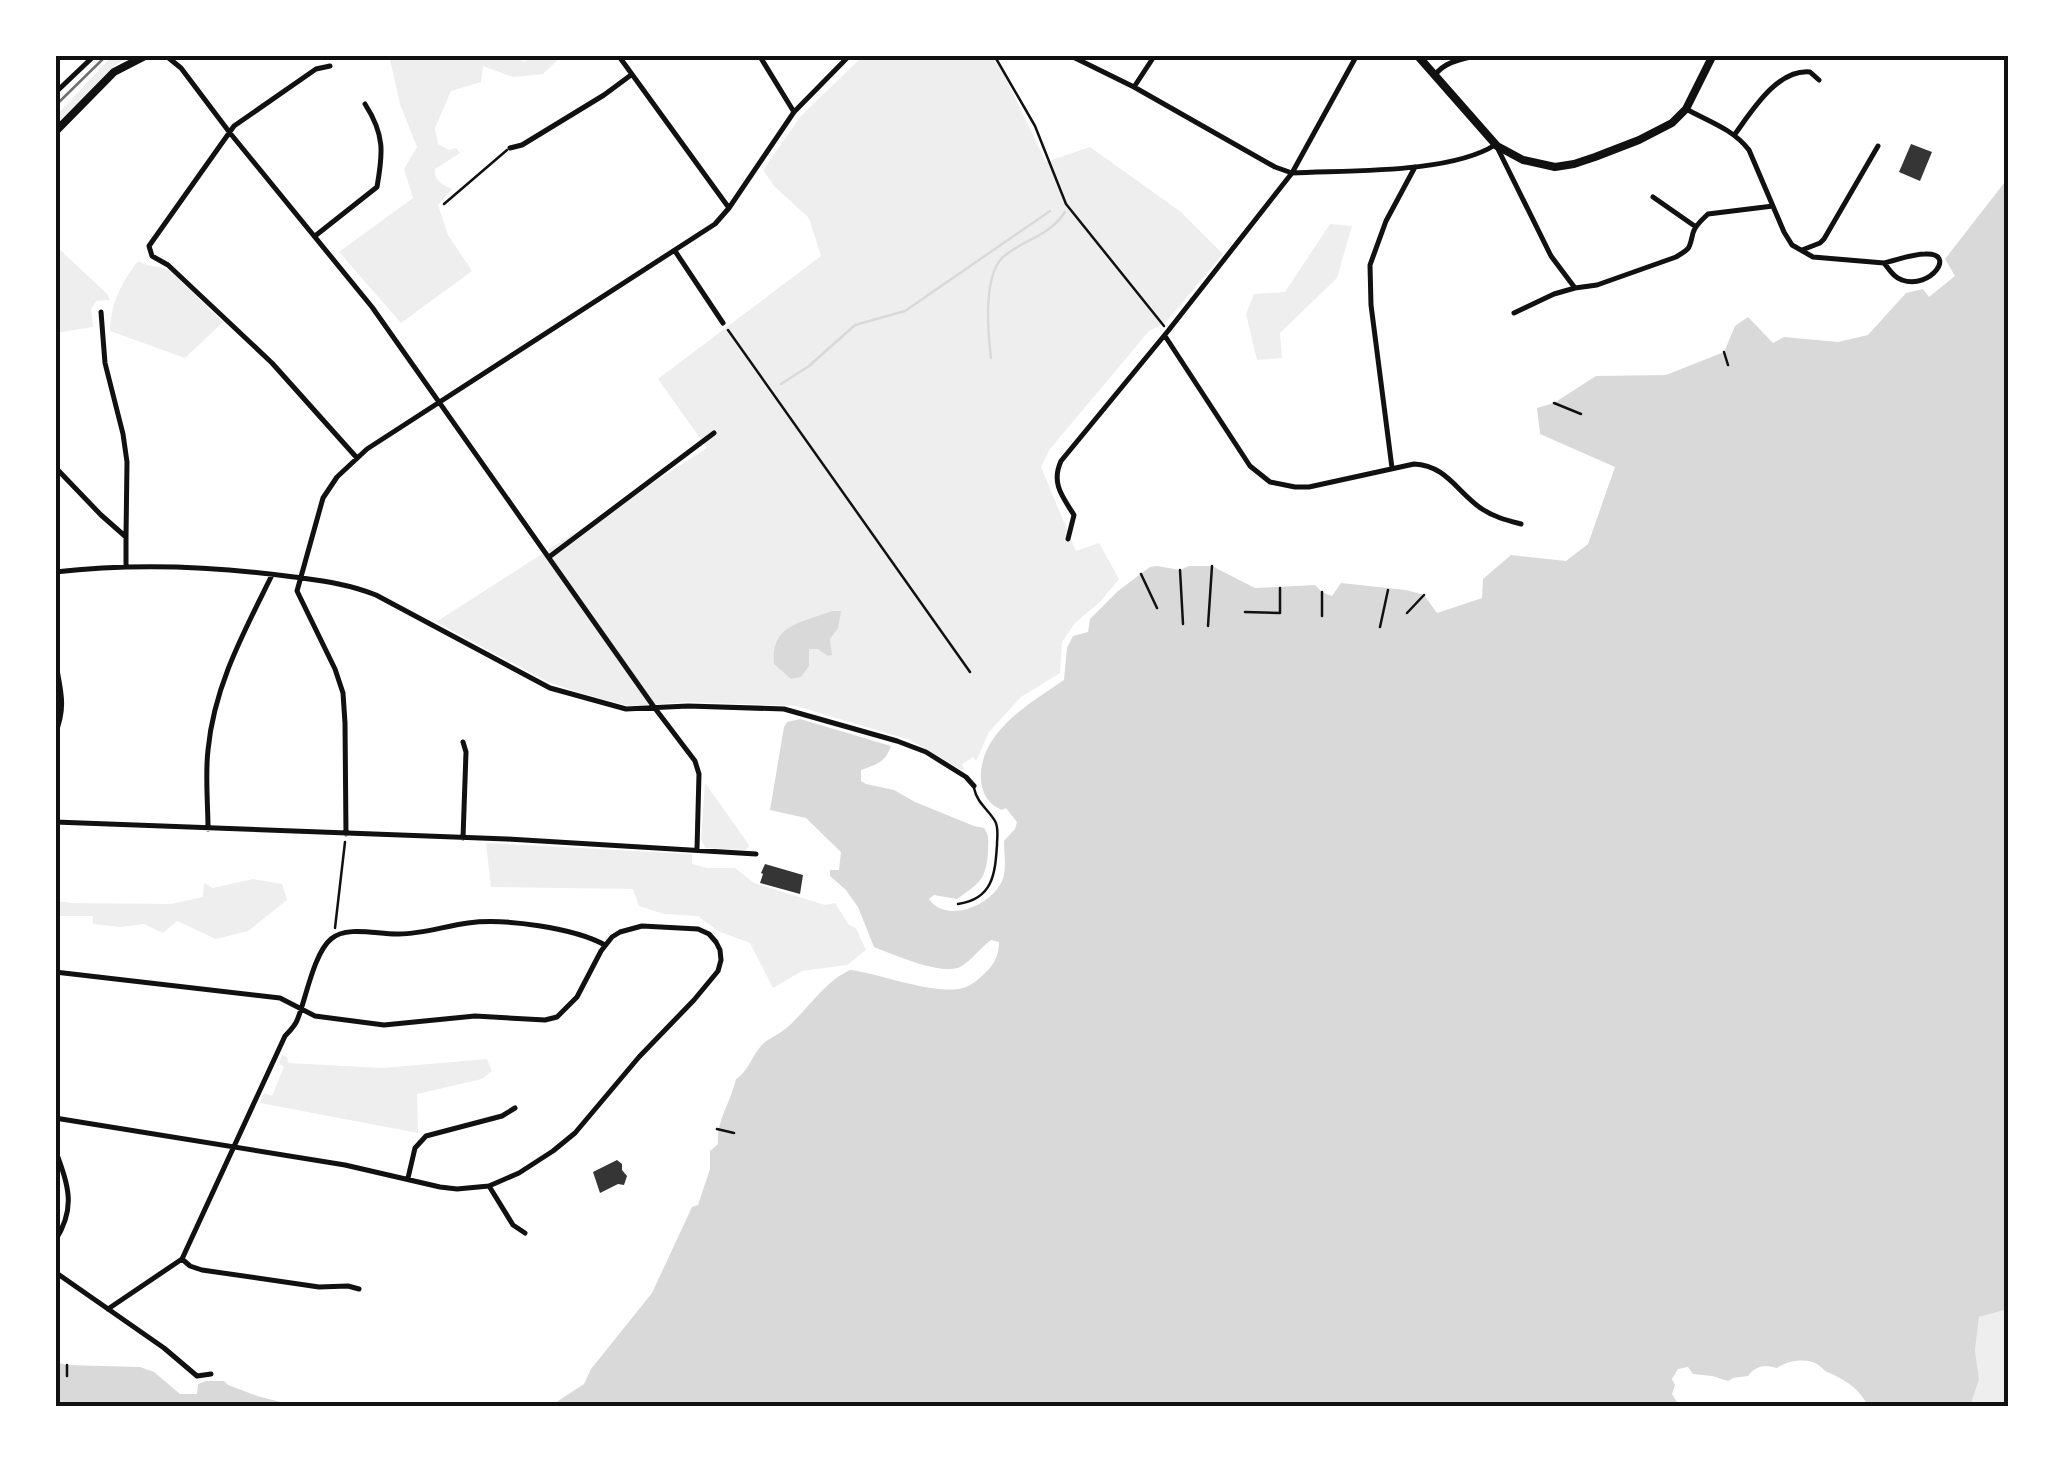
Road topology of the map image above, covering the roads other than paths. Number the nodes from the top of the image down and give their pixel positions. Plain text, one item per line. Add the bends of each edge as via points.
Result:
1 (95, 55) edge
2 (148, 55) edge
3 (165, 55) edge
4 (618, 55) edge
5 (759, 55) edge
6 (850, 55) edge
7 (1070, 55) edge
8 (1156, 55) edge
9 (1357, 55) edge
10 (1417, 55) edge
11 (1479, 55) edge
12 (1713, 55) edge
13 (330, 66) dead end
14 (631, 75) junction
15 (1435, 75) junction
16 (1819, 80) dead end
17 (1134, 87) junction
18 (55, 93) edge
19 (365, 104) dead end
20 (1686, 109) junction
21 (794, 112) junction
22 (55, 132) edge
23 (230, 133) junction
24 (1734, 134) junction
25 (1496, 145) junction
26 (1878, 146) dead end
27 (510, 148) joint
28 (1415, 168) junction
29 (1292, 173) junction
30 (1653, 196) dead end
31 (444, 204) dead end
32 (1772, 206) junction
33 (729, 208) junction
34 (1696, 227) junction
35 (315, 236) junction
36 (675, 251) junction
37 (1799, 251) junction
38 (1884, 263) junction
39 (1574, 288) junction
40 (101, 312) dead end
41 (1514, 313) dead end
42 (723, 323) road end
43 (1167, 334) junction
44 (439, 402) junction
45 (714, 434) dead end
46 (357, 458) junction
47 (55, 467) edge
48 (1392, 469) junction
49 (1520, 524) dead end
50 (126, 537) junction
51 (1068, 539) dead end
52 (550, 557) junction
53 (126, 566) junction
54 (55, 572) edge
55 (273, 574) junction
56 (299, 578) junction
57 (55, 660) edge
58 (654, 707) junction
59 (55, 734) edge
60 (463, 742) dead end
61 (974, 786) joint
62 (55, 822) edge
63 (208, 829) junction
64 (346, 834) junction
65 (463, 838) junction
66 (697, 849) junction
67 (756, 854) dead end
68 (958, 904) dead end
69 (605, 945) junction
70 (55, 972) edge
71 (300, 1008) junction
72 (515, 1108) dead end
73 (55, 1118) edge
74 (233, 1147) junction
75 (55, 1149) edge
76 (408, 1178) junction
77 (489, 1186) junction
78 (526, 1233) dead end
79 (55, 1241) edge
80 (182, 1259) junction
81 (55, 1272) edge
82 (359, 1288) dead end
83 (108, 1309) junction
84 (211, 1374) dead end

1 - 18 street
2 - 22 street via 114,72
3 - 23 street
4 - 14 street
5 - 21 street
6 - 21 street
7 - 17 street
8 - 17 street
9 - 29 street
10 - 15 street
11 - 15 street
12 - 20 street
13 - 23 street via 316,69
14 - 27 street
14 - 33 street
15 - 25 street
16 - 24 street via 1810,72 1793,73
17 - 29 street
19 - 35 street via 383,153 378,187
20 - 24 street
20 - 25 street via 1640,140 1574,164 1541,165
21 - 33 street
23 - 35 street
23 - 46 street via 149,246 152,256 272,363
24 - 32 street via 1749,150
25 - 28 street
25 - 39 street
26 - 37 street via 1824,238
27 - 31 lane
28 - 29 street
28 - 48 street via 1370,265
29 - 43 street
30 - 34 street
32 - 34 street via 1715,211
32 - 37 street
33 - 36 street
34 - 39 street via 1688,250 1676,258
35 - 44 street
36 - 42 street
36 - 44 street
37 - 38 street
38 - 38 street via 1909,281 1931,277 1939,266 1927,253
39 - 41 street
40 - 50 street via 127,462
43 - 48 street via 1250,466 1270,482 1309,487
43 - 51 street via 1060,461 1058,490 1074,515
44 - 46 street
44 - 52 street
45 - 52 street
46 - 56 street via 323,498
47 - 50 street
48 - 49 street via 1433,467 1479,508
50 - 53 street
52 - 58 street
53 - 54 street
53 - 55 street
55 - 56 street
55 - 63 street via 219,692 208,752
56 - 58 street via 350,584 376,595 550,688 626,709
56 - 64 street via 297,591 343,693
57 - 59 street via 63,700
58 - 61 street via 809,715 926,752
58 - 66 street via 699,774
60 - 65 street
61 - 68 lane via 997,826 995,872 988,888
62 - 63 street
63 - 64 street
64 - 65 street
65 - 66 street
66 - 67 street
69 - 71 street via 577,998 557,1018 475,1016 384,1025
69 - 71 street via 496,921 341,934 323,948
69 - 77 street via 642,926 698,928 716,942 721,960 694,1000 575,1133
70 - 71 street via 280,998
71 - 74 street
72 - 76 street via 426,1136 415,1148
73 - 74 street
74 - 76 street
74 - 80 street
75 - 79 street via 70,1204
76 - 77 street via 457,1189
77 - 78 street via 513,1225
80 - 82 street via 202,1270
80 - 83 street
81 - 83 street
83 - 84 street via 197,1376

